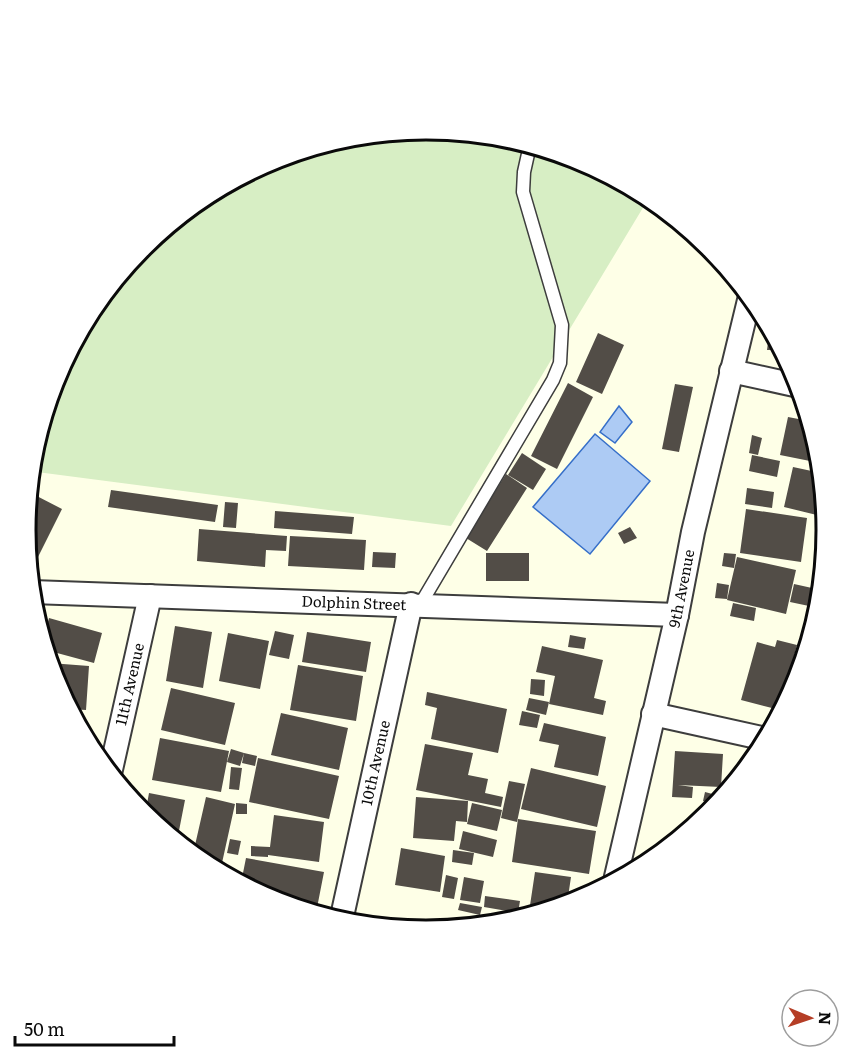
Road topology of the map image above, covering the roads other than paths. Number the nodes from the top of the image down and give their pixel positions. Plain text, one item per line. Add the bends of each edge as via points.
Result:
1 (528, 153) edge
2 (747, 309) edge
3 (731, 371) junction
4 (787, 383) edge
5 (41, 592) edge
6 (150, 596) junction
7 (416, 605) junction
8 (677, 615) junction
9 (653, 714) junction
10 (756, 737) edge
11 (113, 761) edge
12 (618, 870) edge
13 (343, 911) edge

1 - 7 lane via 523,192 562,325 560,363
2 - 3 street, 9th Avenue
3 - 4 street
3 - 8 street, 9th Avenue
5 - 6 street, Dolphin Street
6 - 7 street, Dolphin Street
6 - 11 street, 11th Avenue
7 - 8 street, Dolphin Street
7 - 13 street, 10th Avenue
8 - 9 street, 9th Avenue
9 - 10 street
9 - 12 street, 9th Avenue

